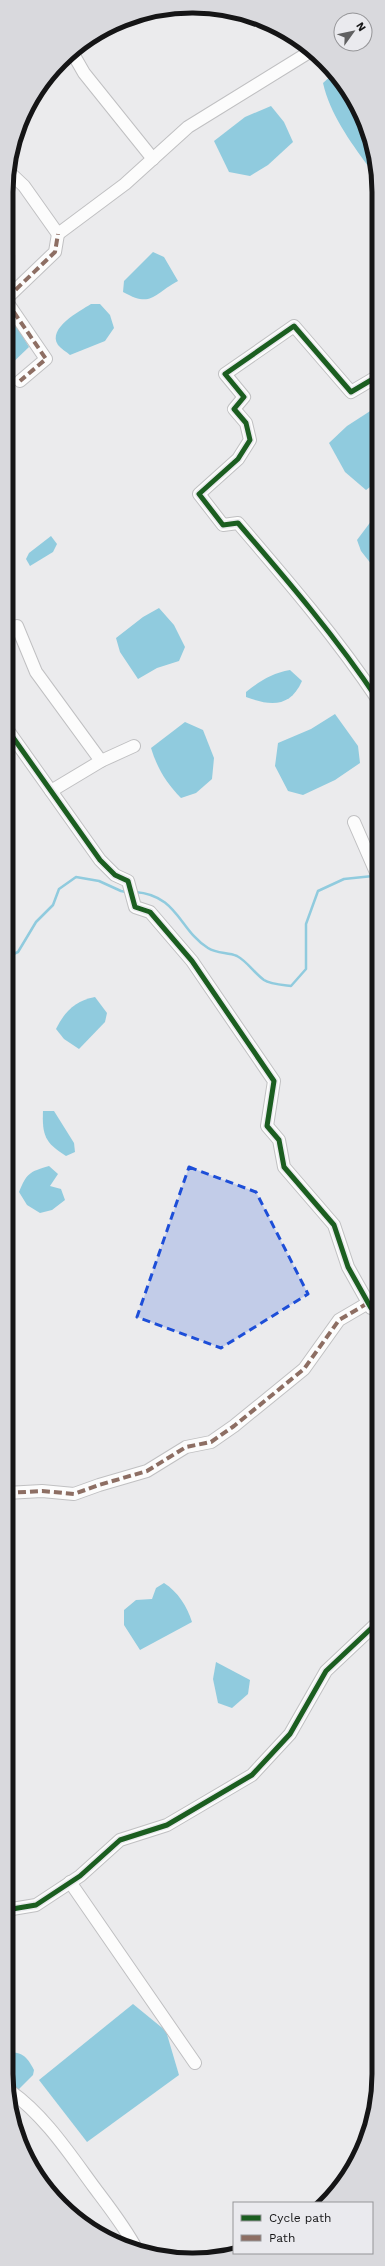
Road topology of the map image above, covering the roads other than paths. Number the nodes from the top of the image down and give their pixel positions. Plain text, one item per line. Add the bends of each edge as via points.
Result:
1 (306, 54) edge
2 (75, 57) edge
3 (153, 159) junction
4 (14, 176) edge
5 (58, 234) junction
6 (13, 293) edge
7 (13, 310) edge
8 (372, 380) edge
9 (20, 381) dead end
10 (17, 626) dead end
11 (372, 691) edge
12 (13, 737) edge
13 (134, 746) dead end
14 (101, 762) junction
15 (51, 791) junction
16 (354, 822) dead end
17 (372, 863) edge
18 (372, 1304) edge
19 (372, 1306) edge
20 (13, 1493) edge
21 (372, 1627) edge
22 (70, 1882) junction
23 (13, 1909) edge
24 (195, 2063) dead end
25 (15, 2095) edge
26 (133, 2242) edge

1 - 3 street via 188,127
2 - 3 street via 84,73
3 - 5 street via 125,184
4 - 5 street via 24,186
5 - 6 street via 54,252
7 - 9 street via 46,359
8 - 11 street via 351,392 294,326 225,374 244,397 234,409 246,424 250,440 238,459 199,494 223,525 238,523 319,619
10 - 14 street via 36,672
12 - 15 street
13 - 14 street
14 - 15 street
15 - 18 street via 100,860 115,874 128,881 135,907 150,912 192,961 274,1081 267,1126 279,1140 284,1167 334,1225 348,1267
16 - 17 street
19 - 20 street via 338,1320 304,1369 211,1442 186,1447 146,1471 74,1494 42,1491
21 - 22 street via 326,1671 290,1734 252,1775 167,1826 120,1840
22 - 23 street via 36,1905
22 - 24 street
25 - 26 street via 52,2131 125,2228

